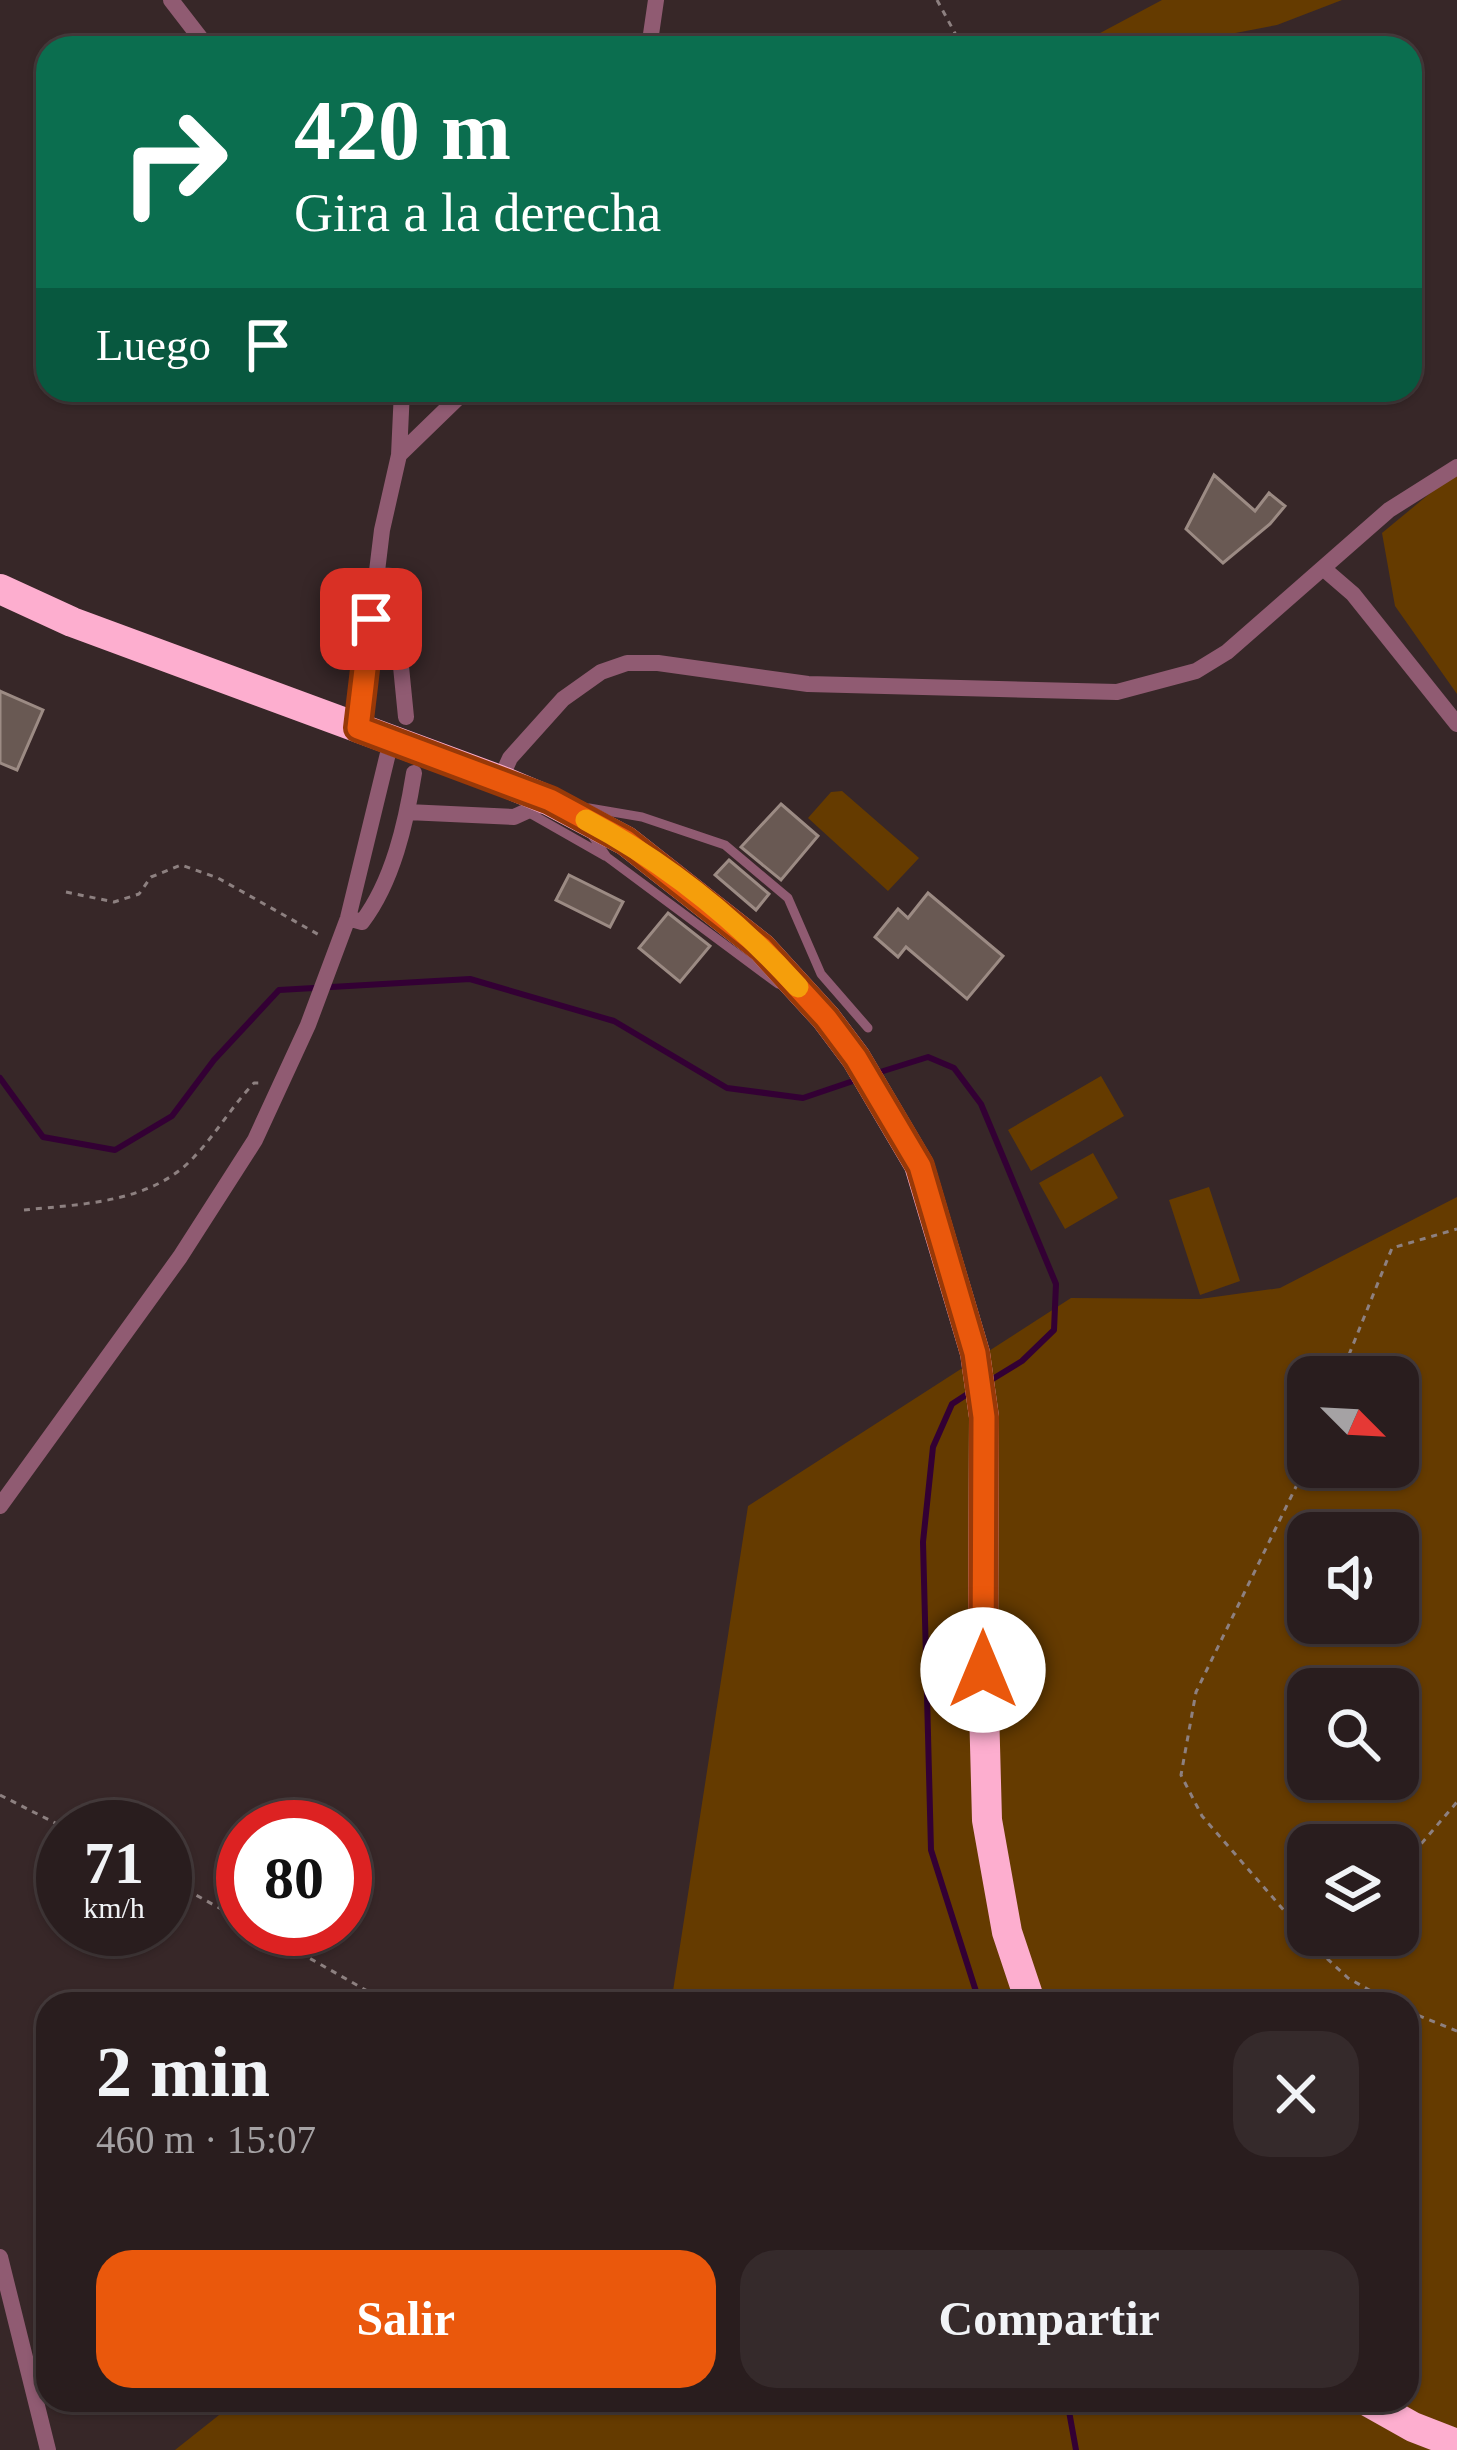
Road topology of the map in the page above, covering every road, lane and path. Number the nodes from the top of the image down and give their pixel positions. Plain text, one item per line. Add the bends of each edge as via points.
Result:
1 (171, 0) edge
2 (656, 0) edge
3 (938, 0) edge
4 (199, 36) edge
5 (651, 36) edge
6 (957, 36) edge
7 (401, 402) edge
8 (454, 402) edge
9 (399, 455) junction
10 (1457, 467) edge
11 (1324, 569) junction
12 (376, 575) junction
13 (0, 589) edge
14 (1457, 724) edge
15 (358, 728) junction
16 (398, 729) junction
17 (414, 773) dead end
18 (500, 780) junction
19 (551, 809) junction
20 (407, 812) junction
21 (607, 857) junction
22 (66, 892) dead end
23 (347, 918) junction
24 (337, 945) junction
25 (826, 1018) junction
26 (868, 1028) dead end
27 (280, 1085) junction
28 (24, 1210) dead end
29 (1457, 1228) edge
30 (1348, 1356) edge
31 (1295, 1488) edge
32 (0, 1506) edge
33 (0, 1795) edge
34 (1457, 1802) edge
35 (36, 1813) edge
36 (1419, 1846) edge
37 (1287, 1913) edge
38 (306, 1956) edge
39 (1325, 1956) edge
40 (369, 1992) edge
41 (1027, 1992) edge
42 (1373, 1992) edge
43 (1419, 2016) edge
44 (1457, 2031) edge
45 (0, 2257) edge
46 (36, 2402) edge
47 (39, 2412) edge
48 (1386, 2412) edge
49 (1457, 2444) edge
50 (48, 2450) edge

1 - 4 street
2 - 5 street
3 - 6 path
7 - 9 street
8 - 9 street
9 - 12 street
10 - 11 street via 1389,510
11 - 14 street
11 - 18 street via 1196,671 1117,692 808,684 627,663 563,699
12 - 15 street
12 - 16 street via 392,576
13 - 15 highway
15 - 16 highway
16 - 18 highway
16 - 23 street
17 - 20 street
18 - 19 highway
19 - 20 street via 514,817
19 - 21 lane
19 - 21 lane
19 - 25 highway via 626,841 693,891 762,948
19 - 26 lane via 642,818 725,845 788,898 821,974
20 - 23 street via 378,900 362,922
21 - 25 lane
22 - 24 path via 114,902 181,865
23 - 24 street
24 - 27 street
25 - 41 highway via 920,1166 975,1353 984,1417 988,1820 1007,1932
27 - 28 path via 254,1083 191,1161 143,1191
27 - 32 street via 255,1140 180,1257
29 - 30 path via 1392,1248
31 - 37 path via 1196,1692 1181,1774 1202,1816
33 - 35 path
34 - 36 path
38 - 40 path
39 - 42 path
43 - 44 path
45 - 46 street
47 - 50 street
48 - 49 highway

